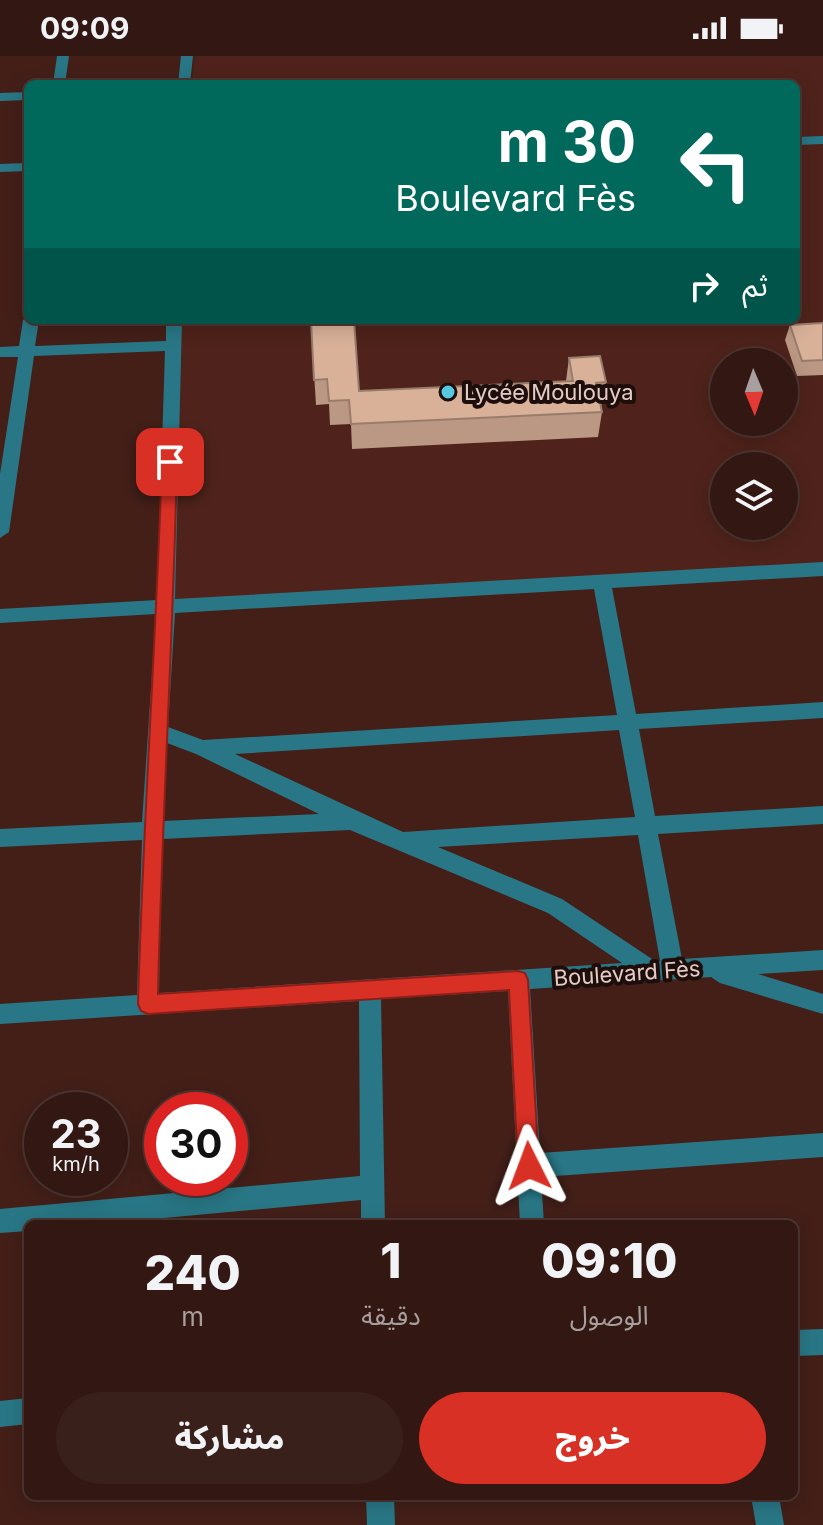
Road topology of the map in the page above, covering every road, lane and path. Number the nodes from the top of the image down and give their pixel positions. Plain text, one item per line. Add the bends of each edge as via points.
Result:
1 (63, 56) edge
2 (187, 56) edge
3 (60, 80) edge
4 (184, 80) edge
5 (24, 96) edge
6 (0, 97) edge
7 (823, 140) edge
8 (800, 141) edge
9 (24, 167) edge
10 (0, 168) edge
11 (30, 324) edge
12 (174, 324) edge
13 (173, 346) junction
14 (27, 351) junction
15 (0, 352) edge
16 (2, 495) edge
17 (0, 532) edge
18 (823, 569) edge
19 (602, 582) junction
20 (166, 607) junction
21 (0, 616) edge
22 (823, 710) edge
23 (628, 721) junction
24 (159, 732) junction
25 (203, 748) junction
26 (823, 815) edge
27 (354, 821) junction
28 (647, 824) junction
29 (152, 829) junction
30 (0, 838) edge
31 (402, 840) junction
32 (823, 960) edge
33 (704, 968) junction
34 (662, 971) junction
35 (518, 980) junction
36 (370, 990) junction
37 (148, 1004) junction
38 (823, 1004) edge
39 (0, 1014) edge
40 (823, 1145) edge
41 (529, 1166) junction
42 (372, 1187) junction
43 (373, 1220) edge
44 (532, 1220) edge
45 (0, 1221) edge
46 (823, 1342) edge
47 (798, 1343) edge
48 (24, 1411) edge
49 (0, 1414) edge
50 (380, 1500) edge
51 (766, 1500) edge
52 (381, 1525) edge
53 (770, 1525) edge

1 - 3 street
2 - 4 street
5 - 6 street
7 - 8 street
9 - 10 street
11 - 14 street
12 - 13 street
13 - 14 street
13 - 20 street
14 - 15 street
14 - 16 street
16 - 17 street
18 - 19 street
19 - 20 street
19 - 23 street
20 - 21 street
20 - 24 street
22 - 23 street
23 - 25 street
23 - 28 street
24 - 25 street
24 - 29 street
25 - 27 street
26 - 28 street
27 - 29 street
27 - 31 street
28 - 31 street
28 - 34 street
29 - 30 street
29 - 37 street
31 - 34 street via 555,906
32 - 33 street, Boulevard Fès
33 - 34 street, Boulevard Fès
33 - 38 street
34 - 35 street, Boulevard Fès
35 - 36 street, Boulevard Fès
35 - 41 street
36 - 37 street, Boulevard Fès
36 - 42 street
37 - 39 street, Boulevard Fès
40 - 41 street
41 - 44 street
42 - 43 street
42 - 45 street
46 - 47 street
48 - 49 street
50 - 52 street
51 - 53 street

